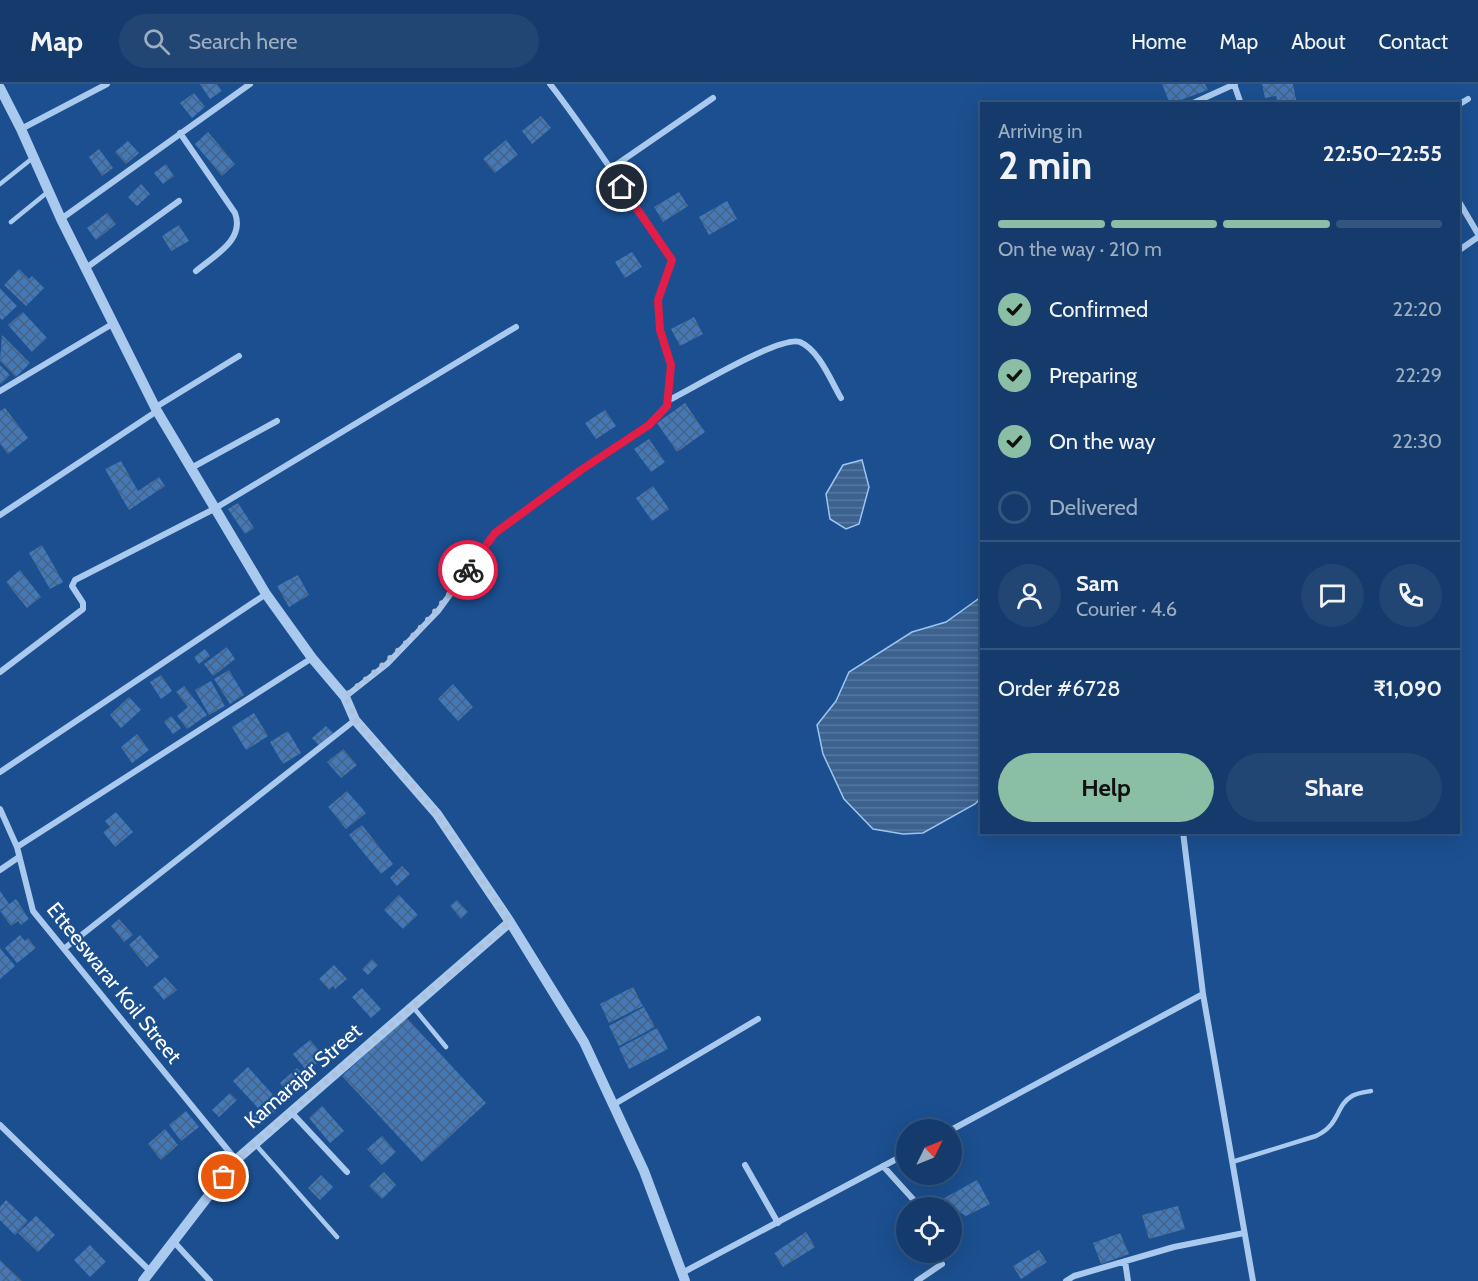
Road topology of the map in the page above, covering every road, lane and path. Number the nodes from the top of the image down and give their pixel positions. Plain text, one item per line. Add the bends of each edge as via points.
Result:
1 (107, 84) edge
2 (250, 84) edge
3 (550, 84) edge
4 (1234, 84) edge
5 (0, 88) edge
6 (712, 98) dead end
7 (1468, 99) dead end
8 (1195, 102) edge
9 (1240, 102) edge
10 (1460, 104) edge
11 (21, 129) junction
12 (180, 132) junction
13 (34, 157) junction
14 (610, 169) junction
15 (0, 184) edge
16 (49, 191) junction
17 (179, 201) dead end
18 (1460, 204) edge
19 (61, 219) junction
20 (11, 222) dead end
21 (1478, 236) edge
22 (1460, 250) edge
23 (86, 267) junction
24 (196, 271) dead end
25 (115, 322) junction
26 (516, 327) dead end
27 (239, 356) dead end
28 (0, 391) edge
29 (841, 398) dead end
30 (669, 400) junction
31 (156, 409) junction
32 (277, 422) dead end
33 (193, 467) junction
34 (214, 509) junction
35 (0, 515) edge
36 (266, 594) junction
37 (312, 658) junction
38 (0, 672) edge
39 (345, 696) junction
40 (356, 720) junction
41 (0, 772) edge
42 (0, 809) edge
43 (1183, 834) edge
44 (17, 847) junction
45 (20, 857) junction
46 (0, 870) edge
47 (510, 922) junction
48 (65, 948) junction
49 (1203, 994) junction
50 (413, 1006) junction
51 (758, 1018) dead end
52 (446, 1047) dead end
53 (1371, 1091) dead end
54 (613, 1105) junction
55 (291, 1112) junction
56 (962, 1124) edge
57 (0, 1125) edge
58 (255, 1144) junction
59 (896, 1159) edge
60 (236, 1160) junction
61 (1232, 1162) junction
62 (745, 1165) dead end
63 (883, 1166) junction
64 (347, 1172) dead end
65 (911, 1197) edge
66 (778, 1223) junction
67 (1244, 1233) junction
68 (337, 1237) dead end
69 (175, 1243) junction
70 (1125, 1261) junction
71 (942, 1264) dead end
72 (149, 1270) junction
73 (684, 1277) edge
74 (143, 1281) edge
75 (210, 1281) edge
76 (917, 1281) edge
77 (1066, 1281) edge
78 (1128, 1281) edge
79 (1253, 1281) edge

1 - 11 street
2 - 12 street
3 - 14 street via 594,141
4 - 8 street
4 - 9 street
5 - 11 street
6 - 14 street
7 - 10 street
11 - 13 street
12 - 19 street
12 - 24 street via 238,222 238,231 230,243
13 - 15 lane
13 - 16 street
14 - 30 street via 672,260 658,300 660,330 671,365
16 - 19 street
16 - 20 lane
17 - 23 street
18 - 21 street
19 - 23 street
21 - 22 street
23 - 25 street
25 - 28 street
25 - 31 street
26 - 34 street
27 - 31 street
29 - 30 street via 813,351 799,342 784,342
30 - 39 street via 649,425 495,533 438,611 387,664
31 - 33 street
31 - 35 street
32 - 33 street
33 - 34 street
34 - 36 street
34 - 38 street via 75,580 72,586 83,609
36 - 37 street
36 - 41 street
37 - 39 street
37 - 44 street
39 - 40 street
40 - 47 street via 437,814
40 - 48 street
42 - 44 street, Etteeswarar Koil Street
43 - 49 street
44 - 45 street, Etteeswarar Koil Street
45 - 46 street
45 - 48 street, Etteeswarar Koil Street via 33,911
47 - 50 street, Kamarajar Street
47 - 54 street via 584,1042
48 - 60 street, Etteeswarar Koil Street
49 - 56 street
49 - 61 street
50 - 52 lane
50 - 55 street, Kamarajar Street
51 - 54 street
53 - 61 lane via 1351,1096 1327,1131
54 - 73 street via 644,1171
55 - 58 street, Kamarajar Street
55 - 64 street
57 - 72 street
58 - 60 street, Kamarajar Street
58 - 68 lane
59 - 63 street
60 - 69 street, Kamarajar Street
61 - 67 street
62 - 66 street
63 - 65 street
63 - 66 street
66 - 73 street
67 - 70 street
67 - 79 street
69 - 72 street, Kamarajar Street
69 - 75 street
70 - 77 street
70 - 78 street
71 - 76 street
72 - 74 street, Kamarajar Street

